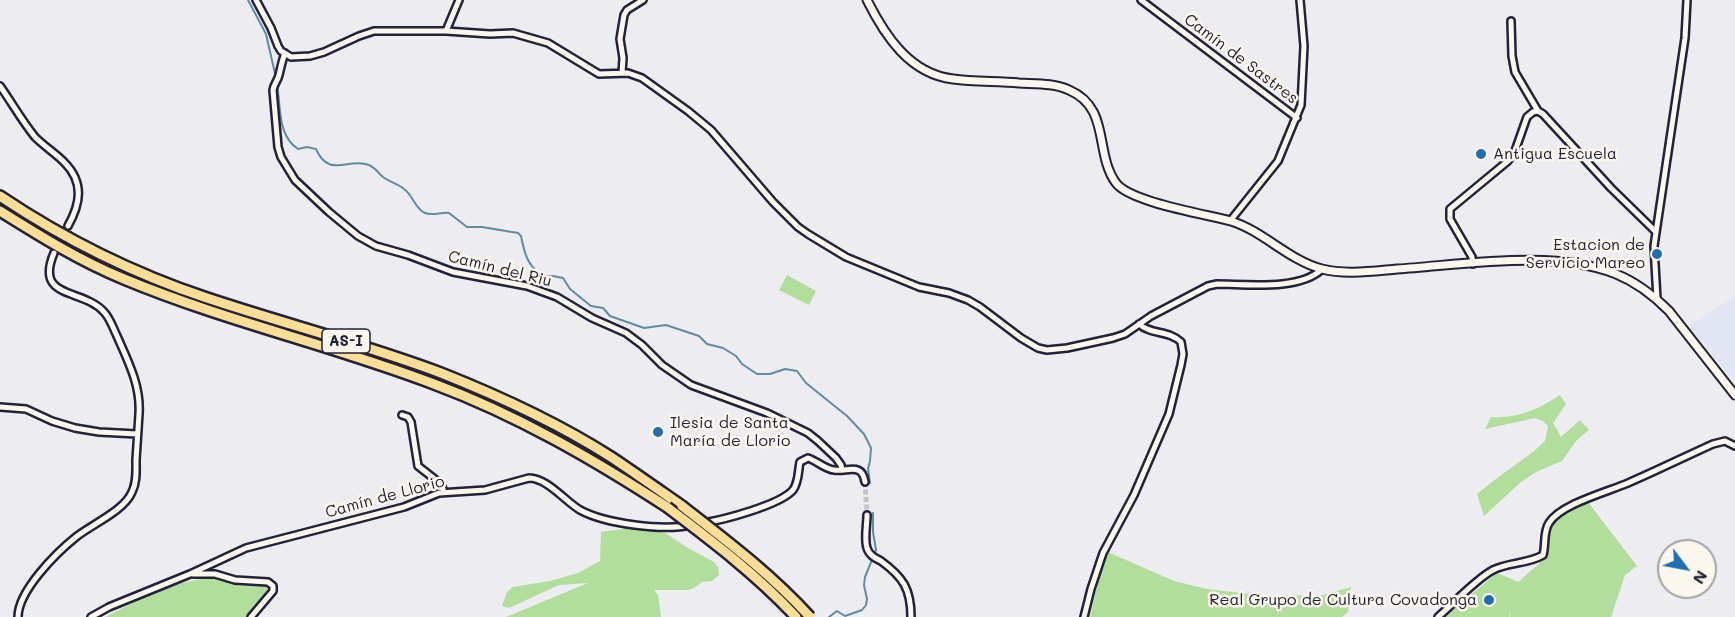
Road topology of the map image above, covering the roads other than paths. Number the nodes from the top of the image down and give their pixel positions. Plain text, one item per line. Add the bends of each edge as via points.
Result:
1 (255, 0) edge
2 (459, 0) edge
3 (643, 0) edge
4 (867, 0) edge
5 (1141, 0) edge
6 (1300, 0) edge
7 (1687, 0) edge
8 (1511, 21) dead end
9 (446, 31) junction
10 (285, 53) junction
11 (622, 73) junction
12 (0, 86) edge
13 (1538, 111) junction
14 (1297, 118) junction
15 (0, 196) edge
16 (0, 211) edge
17 (1230, 221) junction
18 (68, 226) tunnel mouth
19 (1656, 232) junction
20 (54, 253) tunnel mouth
21 (1473, 264) junction
22 (1322, 269) junction
23 (1657, 299) junction
24 (1139, 324) junction
25 (1735, 395) edge
26 (0, 407) edge
27 (402, 415) dead end
28 (137, 434) junction
29 (1735, 446) edge
30 (842, 470) junction
31 (865, 482) dead end
32 (444, 492) junction
33 (867, 515) tunnel mouth
34 (190, 574) junction
35 (18, 617) edge
36 (92, 617) edge
37 (251, 617) edge
38 (796, 617) edge
39 (810, 617) edge
40 (911, 617) edge
41 (1084, 617) edge
42 (1438, 617) edge

1 - 10 street
2 - 9 street
3 - 11 street via 624,15 620,39
4 - 17 street via 897,48 929,73 951,79 1047,84 1073,92 1091,107 1098,121 1117,184 1148,200
5 - 14 street, Camín de Sastres
6 - 14 street via 1303,90
7 - 19 street via 1685,38
8 - 13 street via 1515,72
9 - 10 street via 374,32 324,52 296,57
9 - 11 street via 528,36 548,43 599,74
10 - 30 street, Camín del Riu via 279,78 273,85 281,158 295,180 358,236 453,272 527,286 557,297 626,333 691,385 808,433 836,458
11 - 24 street via 642,78 711,130 798,227 837,253 919,286 962,297 1038,348 1067,348 1113,339
12 - 18 street via 35,136 72,172 79,198
13 - 19 street
13 - 21 street via 1527,117 1508,161 1450,209 1450,219
14 - 17 street via 1278,161
15 - 39 highway, AS-I, bridge via 128,267 205,297 440,372 531,412 609,456 682,506 750,559
16 - 38 highway, AS-I, bridge via 59,247 122,278 201,309 375,362 526,423 668,507 724,550
17 - 22 street
19 - 23 street
20 - 28 street via 49,268 54,286 83,297 107,314 138,392
21 - 22 street via 1344,272
21 - 23 street via 1516,260 1582,264 1618,275
22 - 24 street via 1278,285 1208,286
23 - 25 street
24 - 41 street via 1177,338 1183,354 1169,414 1134,495 1103,553
26 - 28 street via 26,409 75,428
27 - 32 street via 411,422 418,466 441,484
28 - 35 street via 132,494 76,538 38,576 20,603
29 - 42 street via 1725,441 1713,444 1569,507 1549,523 1543,555 1492,571
30 - 31 street, Camín de Llorio via 860,470
30 - 32 street, Camín de Llorio via 804,459 796,485 780,499 710,522 664,528 586,513 535,478 472,492
32 - 34 street, Camín de Llorio via 404,507 246,548
33 - 40 street via 867,548 906,587
34 - 36 street, Camín de Llorio
34 - 37 street via 268,582 273,591

